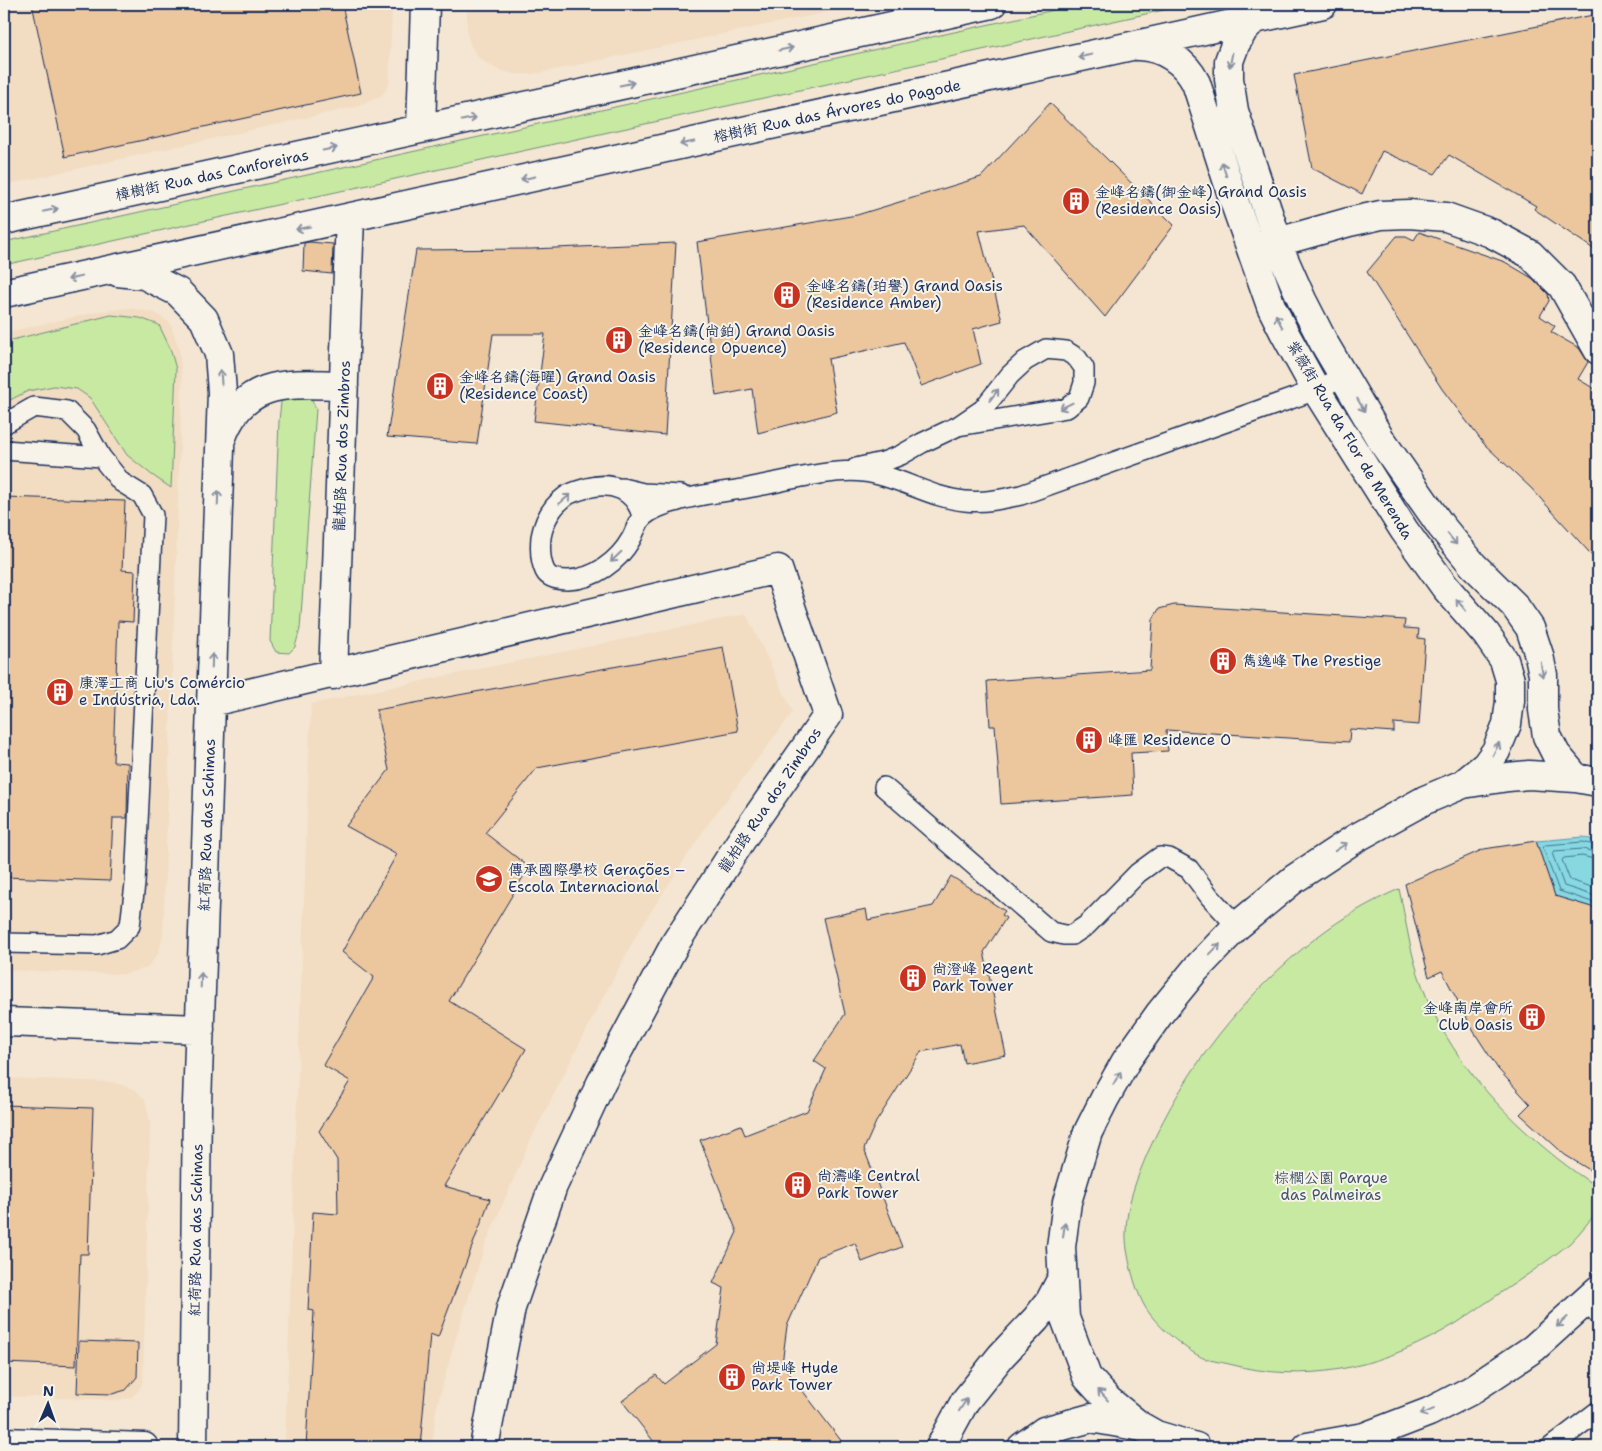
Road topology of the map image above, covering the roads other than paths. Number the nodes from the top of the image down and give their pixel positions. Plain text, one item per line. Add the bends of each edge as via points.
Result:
1 (425, 4) edge
2 (992, 4) edge
3 (1323, 4) edge
4 (1254, 19) junction
5 (1133, 46) junction
6 (421, 130) junction
7 (350, 217) junction
8 (4, 220) edge
9 (1278, 242) junction
10 (106, 271) junction
11 (4, 293) edge
12 (1598, 350) edge
13 (1344, 376) junction
14 (344, 385) junction
15 (1316, 390) junction
16 (4, 424) edge
17 (958, 426) junction
18 (220, 443) junction
19 (922, 443) junction
20 (4, 450) edge
21 (100, 457) junction
22 (835, 473) junction
23 (617, 487) junction
24 (922, 489) junction
25 (693, 496) junction
26 (642, 516) junction
27 (333, 675) junction
28 (211, 702) junction
29 (1587, 780) edge
30 (1463, 784) junction
31 (884, 787) dead end
32 (1237, 926) junction
33 (4, 943) edge
34 (4, 1022) edge
35 (200, 1029) junction
36 (1062, 1278) junction
37 (1594, 1301) edge
38 (1598, 1411) edge
39 (1140, 1426) junction
40 (4, 1442) edge
41 (1348, 1444) edge
42 (144, 1447) edge
43 (193, 1447) edge
44 (484, 1447) edge
45 (940, 1447) edge
46 (1022, 1447) edge
47 (1196, 1447) edge
48 (1307, 1447) edge
49 (1551, 1447) edge

1 - 6 street
6 -> 2 street
3 - 4 street, 榕樹街 Rua das Árvores do Pagode
4 - 5 street, 榕樹街 Rua das Árvores do Pagode
4 -> 9 street, 紫薇街 Rua da Flor de Merenda via 1235,45 1229,79 1234,111
5 -> 7 street, 榕樹街 Rua das Árvores do Pagode
15 -> 5 street, 紫薇街 Rua da Flor de Merenda via 1271,306 1190,71 1172,56 1150,46
8 -> 6 street, 樟樹街 Rua das Canforeiras
7 -> 10 street
7 - 14 street, 龍柏路 Rua dos Zimbros
9 - 12 street via 1381,215 1446,217 1491,233 1530,254 1562,286
9 - 13 street, 紫薇街 Rua da Flor de Merenda via 1302,300
10 -> 11 street
18 -> 10 street, 紅荷路 Rua das Schimas via 220,354 204,320 178,292 144,275
13 - 15 lane
13 -> 29 street, 紫薇街 Rua da Flor de Merenda via 1381,440 1441,526 1473,565 1514,605 1530,628 1543,674 1547,736 1556,754
14 - 18 street via 289,384 265,389 243,403 228,421
14 - 27 street, 龍柏路 Rua dos Zimbros
15 - 24 lane via 1021,495 1000,500 964,501
30 -> 15 street, 紫薇街 Rua da Flor de Merenda via 1486,765 1496,751 1507,724 1510,680 1504,660 1404,530
16 - 21 lane via 34,407 67,411 86,430
17 -> 17 lane via 983,409 1025,361 1046,350 1066,351 1084,368 1079,398 1067,408
17 - 19 lane
28 -> 18 street, 紅荷路 Rua das Schimas
19 - 22 lane via 883,462
19 - 24 lane via 910,458 908,470 912,480
20 - 21 lane
21 - 33 lane via 121,482 142,495 153,515 135,884 130,926 117,939 97,945
22 - 24 lane via 863,472
22 - 25 lane
23 - 25 lane via 643,493
23 - 26 lane via 629,493 639,504
26 -> 23 lane via 626,548 606,567 579,579 552,578 545,572 540,544 550,513 566,496 578,490 596,485
25 - 26 lane
27 - 28 street, 龍柏路 Rua dos Zimbros
27 - 44 street, 龍柏路 Rua dos Zimbros via 778,570 828,715 676,942 597,1092 553,1186 512,1308
35 -> 28 street, 紅荷路 Rua das Schimas
29 - 30 street via 1529,775
32 -> 30 street via 1294,879 1356,838 1425,800
31 - 32 lane via 1052,932 1072,935 1087,926 1138,873 1160,857 1169,858 1189,869
36 -> 32 street via 1061,1247 1067,1202 1088,1132 1126,1061 1160,1013
34 - 35 street
35 - 43 street, 紅荷路 Rua das Schimas
39 -> 36 street via 1108,1400 1087,1377 1065,1318
45 -> 36 street via 965,1401 1036,1319
37 -> 41 street via 1534,1348 1470,1391 1429,1412
38 - 49 lane
39 - 46 street via 1091,1418 1044,1431
39 - 47 street via 1156,1436
40 - 42 street
41 - 48 street

